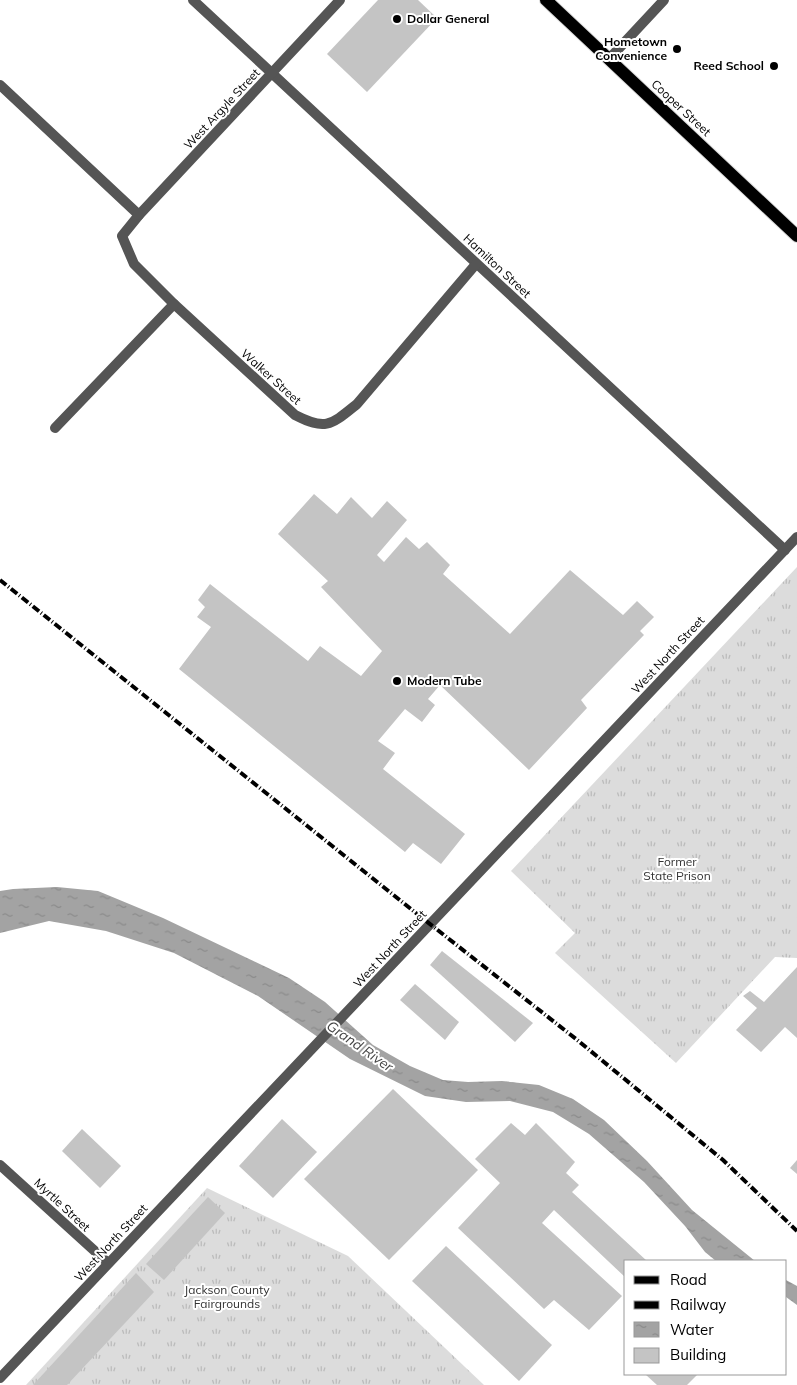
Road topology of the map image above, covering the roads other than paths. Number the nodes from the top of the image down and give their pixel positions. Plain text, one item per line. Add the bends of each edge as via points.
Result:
1 (193, 0) edge
2 (340, 0) edge
3 (546, 0) edge
4 (664, 0) edge
5 (610, 59) junction
6 (272, 74) junction
7 (0, 85) edge
8 (138, 215) junction
9 (122, 236) joint
10 (797, 236) edge
11 (476, 264) junction
12 (174, 304) junction
13 (56, 428) dead end
14 (797, 537) edge
15 (785, 550) junction
16 (0, 1165) edge
17 (108, 1263) junction
18 (0, 1378) edge

1 - 6 street, Hamilton Street
2 - 6 street, West Argyle Street
3 - 5 main road, Cooper Street
4 - 5 street
5 - 10 main road, Cooper Street
6 - 8 street, West Argyle Street
6 - 11 street, Hamilton Street
7 - 8 street
8 - 9 street, West Argyle Street
9 - 12 street, Walker Street via 134,264
11 - 12 street, Walker Street via 357,404 341,417 323,425 311,424 295,415
11 - 15 street, Hamilton Street
12 - 13 street
14 - 15 street, West North Street
15 - 17 street, West North Street
16 - 17 street, Myrtle Street
17 - 18 street, West North Street

